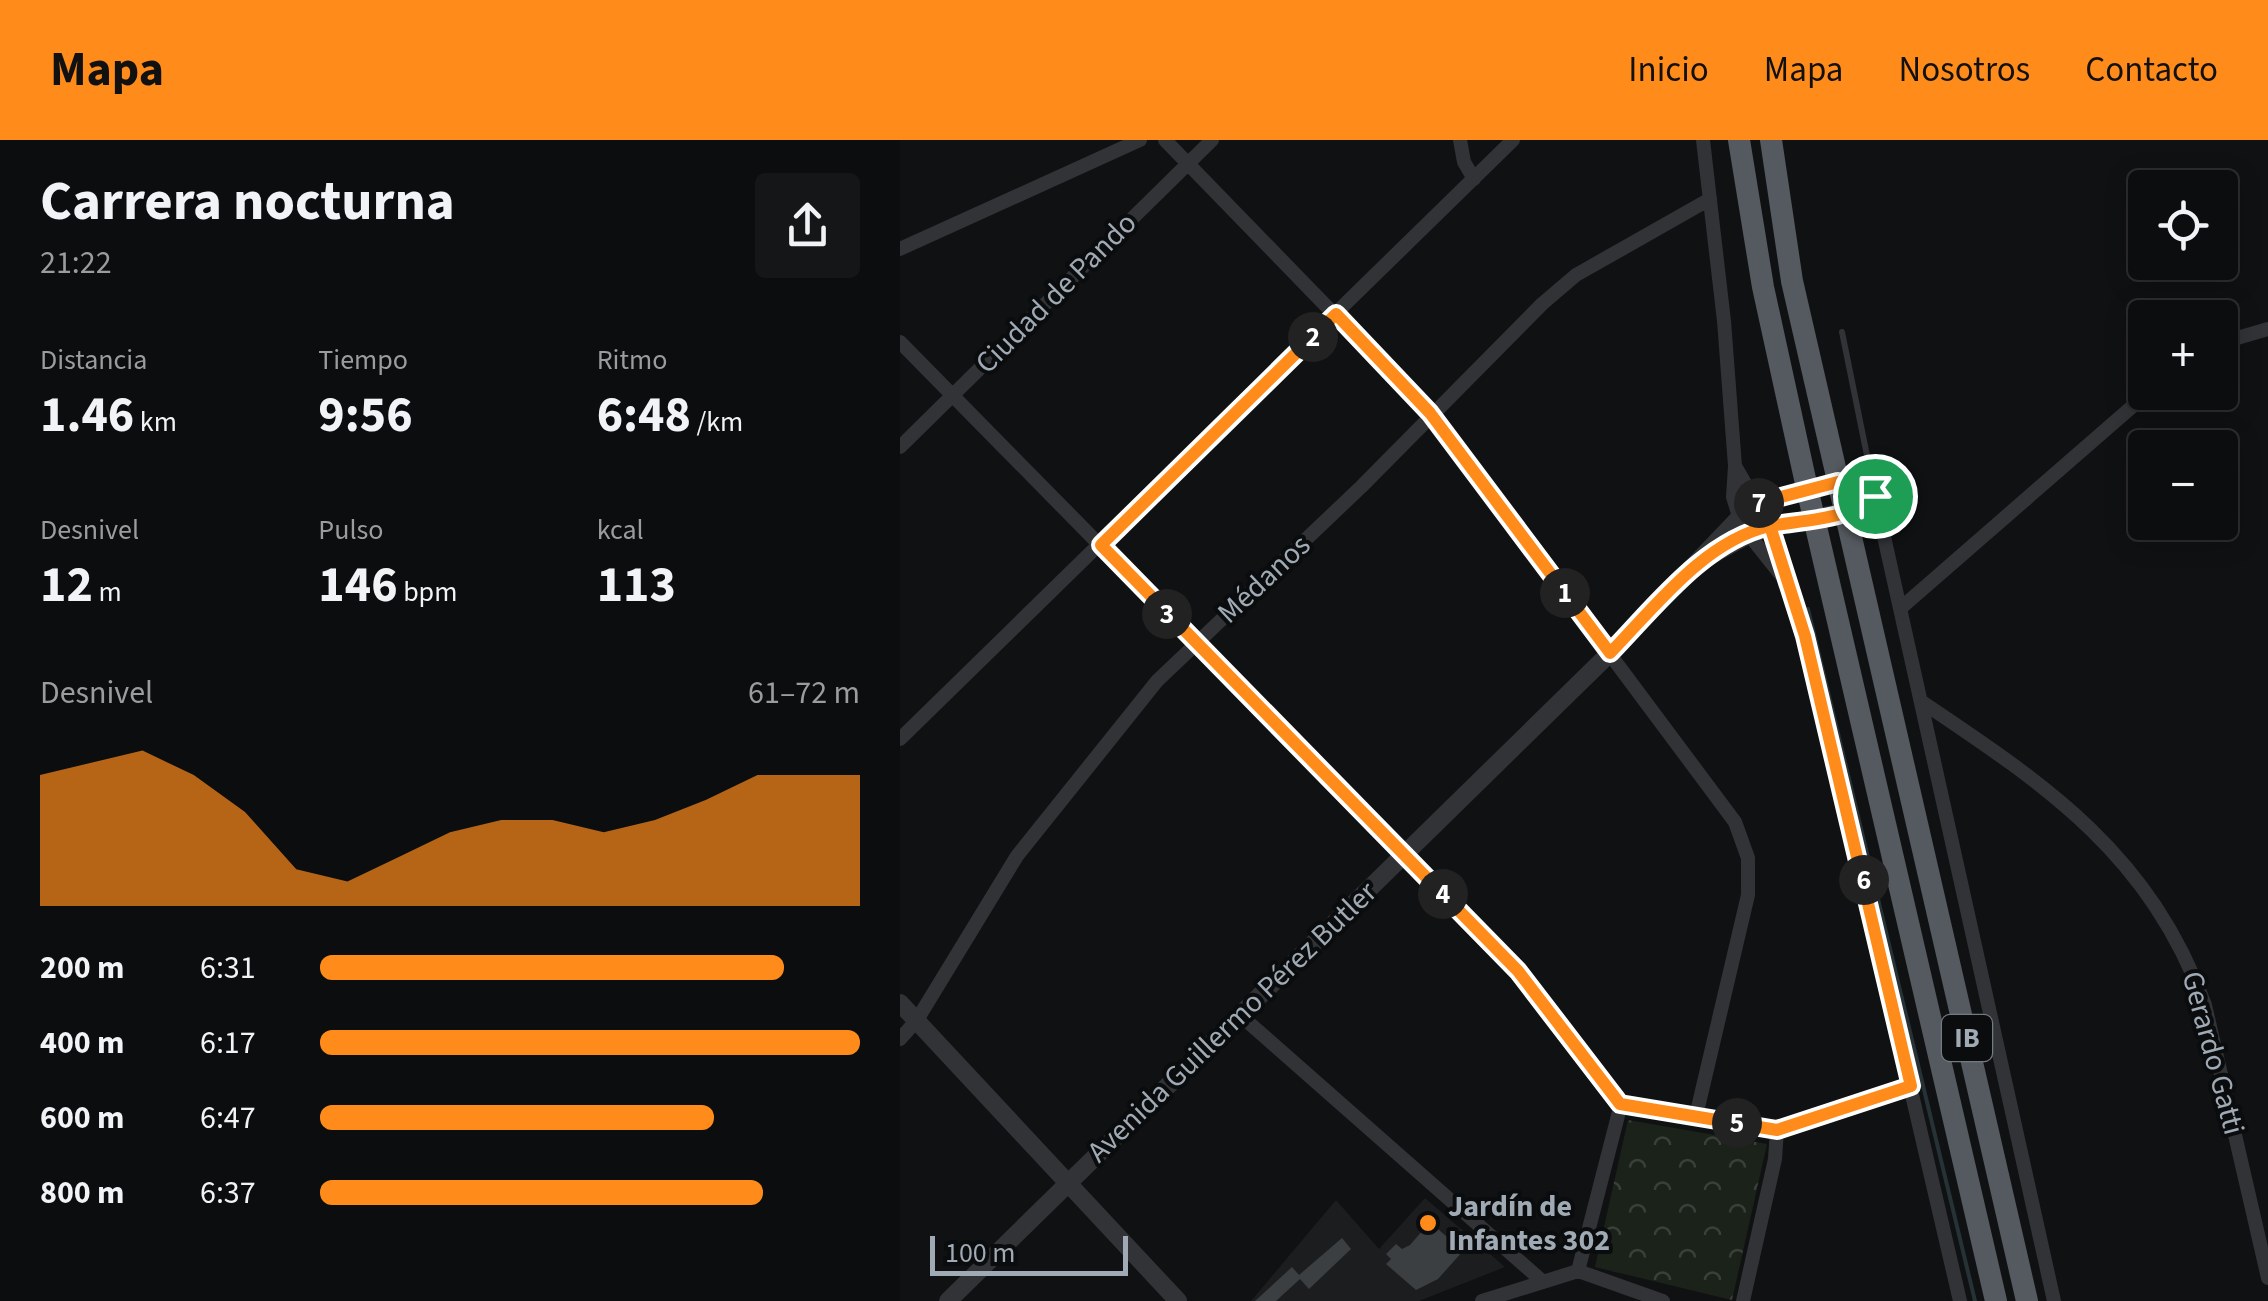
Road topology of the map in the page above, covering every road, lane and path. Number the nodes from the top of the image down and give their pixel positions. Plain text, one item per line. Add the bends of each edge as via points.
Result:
1 (1140, 140) edge
2 (1165, 140) edge
3 (1212, 140) edge
4 (1460, 140) edge
5 (1514, 140) edge
6 (1703, 140) edge
7 (1739, 140) edge
8 (1770, 140) edge
9 (1188, 164) junction
10 (1474, 179) junction
11 (1710, 199) junction
12 (900, 249) edge
13 (1336, 314) junction
14 (2268, 329) edge
15 (1842, 332) dead end
16 (2238, 338) edge
17 (900, 342) edge
18 (952, 396) junction
19 (2129, 410) edge
20 (1430, 413) junction
21 (900, 446) edge
22 (1735, 466) junction
23 (1838, 482) junction
24 (1806, 488) junction
25 (1875, 496) junction
26 (1758, 503) junction
27 (1844, 512) junction
28 (1814, 518) junction
29 (1744, 525) junction
30 (1770, 526) junction
31 (1101, 545) junction
32 (1785, 579) junction
33 (1902, 607) junction
34 (1195, 644) junction
35 (1610, 653) junction
36 (1922, 702) junction
37 (900, 739) edge
38 (1403, 855) junction
39 (900, 1003) edge
40 (1240, 1015) junction
41 (917, 1020) junction
42 (900, 1039) edge
43 (1911, 1086) junction
44 (1620, 1104) junction
45 (1696, 1116) junction
46 (1777, 1130) junction
47 (1068, 1183) junction
48 (1578, 1271) junction
49 (2268, 1278) edge
50 (1541, 1280) junction
51 (948, 1301) edge
52 (1178, 1301) edge
53 (1482, 1301) edge
54 (1664, 1301) edge
55 (1743, 1301) edge
56 (1960, 1301) edge
57 (1996, 1301) edge
58 (2026, 1301) edge
59 (2054, 1301) edge

1 - 12 street
2 - 9 street
3 - 9 street, Ciudad de Pando
4 - 10 street
5 - 10 street
6 - 11 street
7 - 24 highway, IB via 1762,287
8 - 23 highway, IB via 1792,282
9 - 13 street
9 - 18 street, Ciudad de Pando
10 - 13 street
11 - 20 street, Médanos via 1576,276
11 - 22 street
13 - 20 street
13 - 31 street
14 - 16 street
15 - 25 lane
17 - 18 street
18 - 21 street, Ciudad de Pando
18 - 31 street
19 - 33 street
20 - 34 street, Médanos
20 - 35 street
22 - 26 street
22 - 29 street via 1733,497
23 - 24 street, Avenida Guillermo Pérez Butler
23 - 25 street
23 - 27 highway, IB
24 - 26 street, Avenida Guillermo Pérez Butler
24 - 28 highway, IB
25 - 27 street
25 - 33 street
26 - 29 street, Avenida Guillermo Pérez Butler
26 - 30 street
27 - 28 street
27 - 58 highway, IB
28 - 30 street
28 - 57 highway, IB
29 - 30 street
29 - 32 street
29 - 35 street, Avenida Guillermo Pérez Butler
30 - 32 street
31 - 34 street
31 - 37 street
32 - 43 street via 1810,654
33 - 36 street
34 - 38 street
34 - 41 street, Médanos via 1124,718 1017,856
35 - 38 street, Avenida Guillermo Pérez Butler
35 - 45 street via 1735,822 1748,858 1748,895
36 - 49 street, Gerardo Gatti via 2047,786 2144,887 2206,1005
36 - 59 street
38 - 40 street, Avenida Guillermo Pérez Butler
38 - 44 street via 1518,971
39 - 41 street
40 - 47 street, Avenida Guillermo Pérez Butler
40 - 50 street
41 - 42 street, Médanos
41 - 47 street
43 - 46 street
43 - 56 street
44 - 45 street
44 - 48 street
45 - 46 street
46 - 55 street
47 - 51 street, Avenida Guillermo Pérez Butler
47 - 52 street
48 - 50 street
48 - 54 street
50 - 53 street

